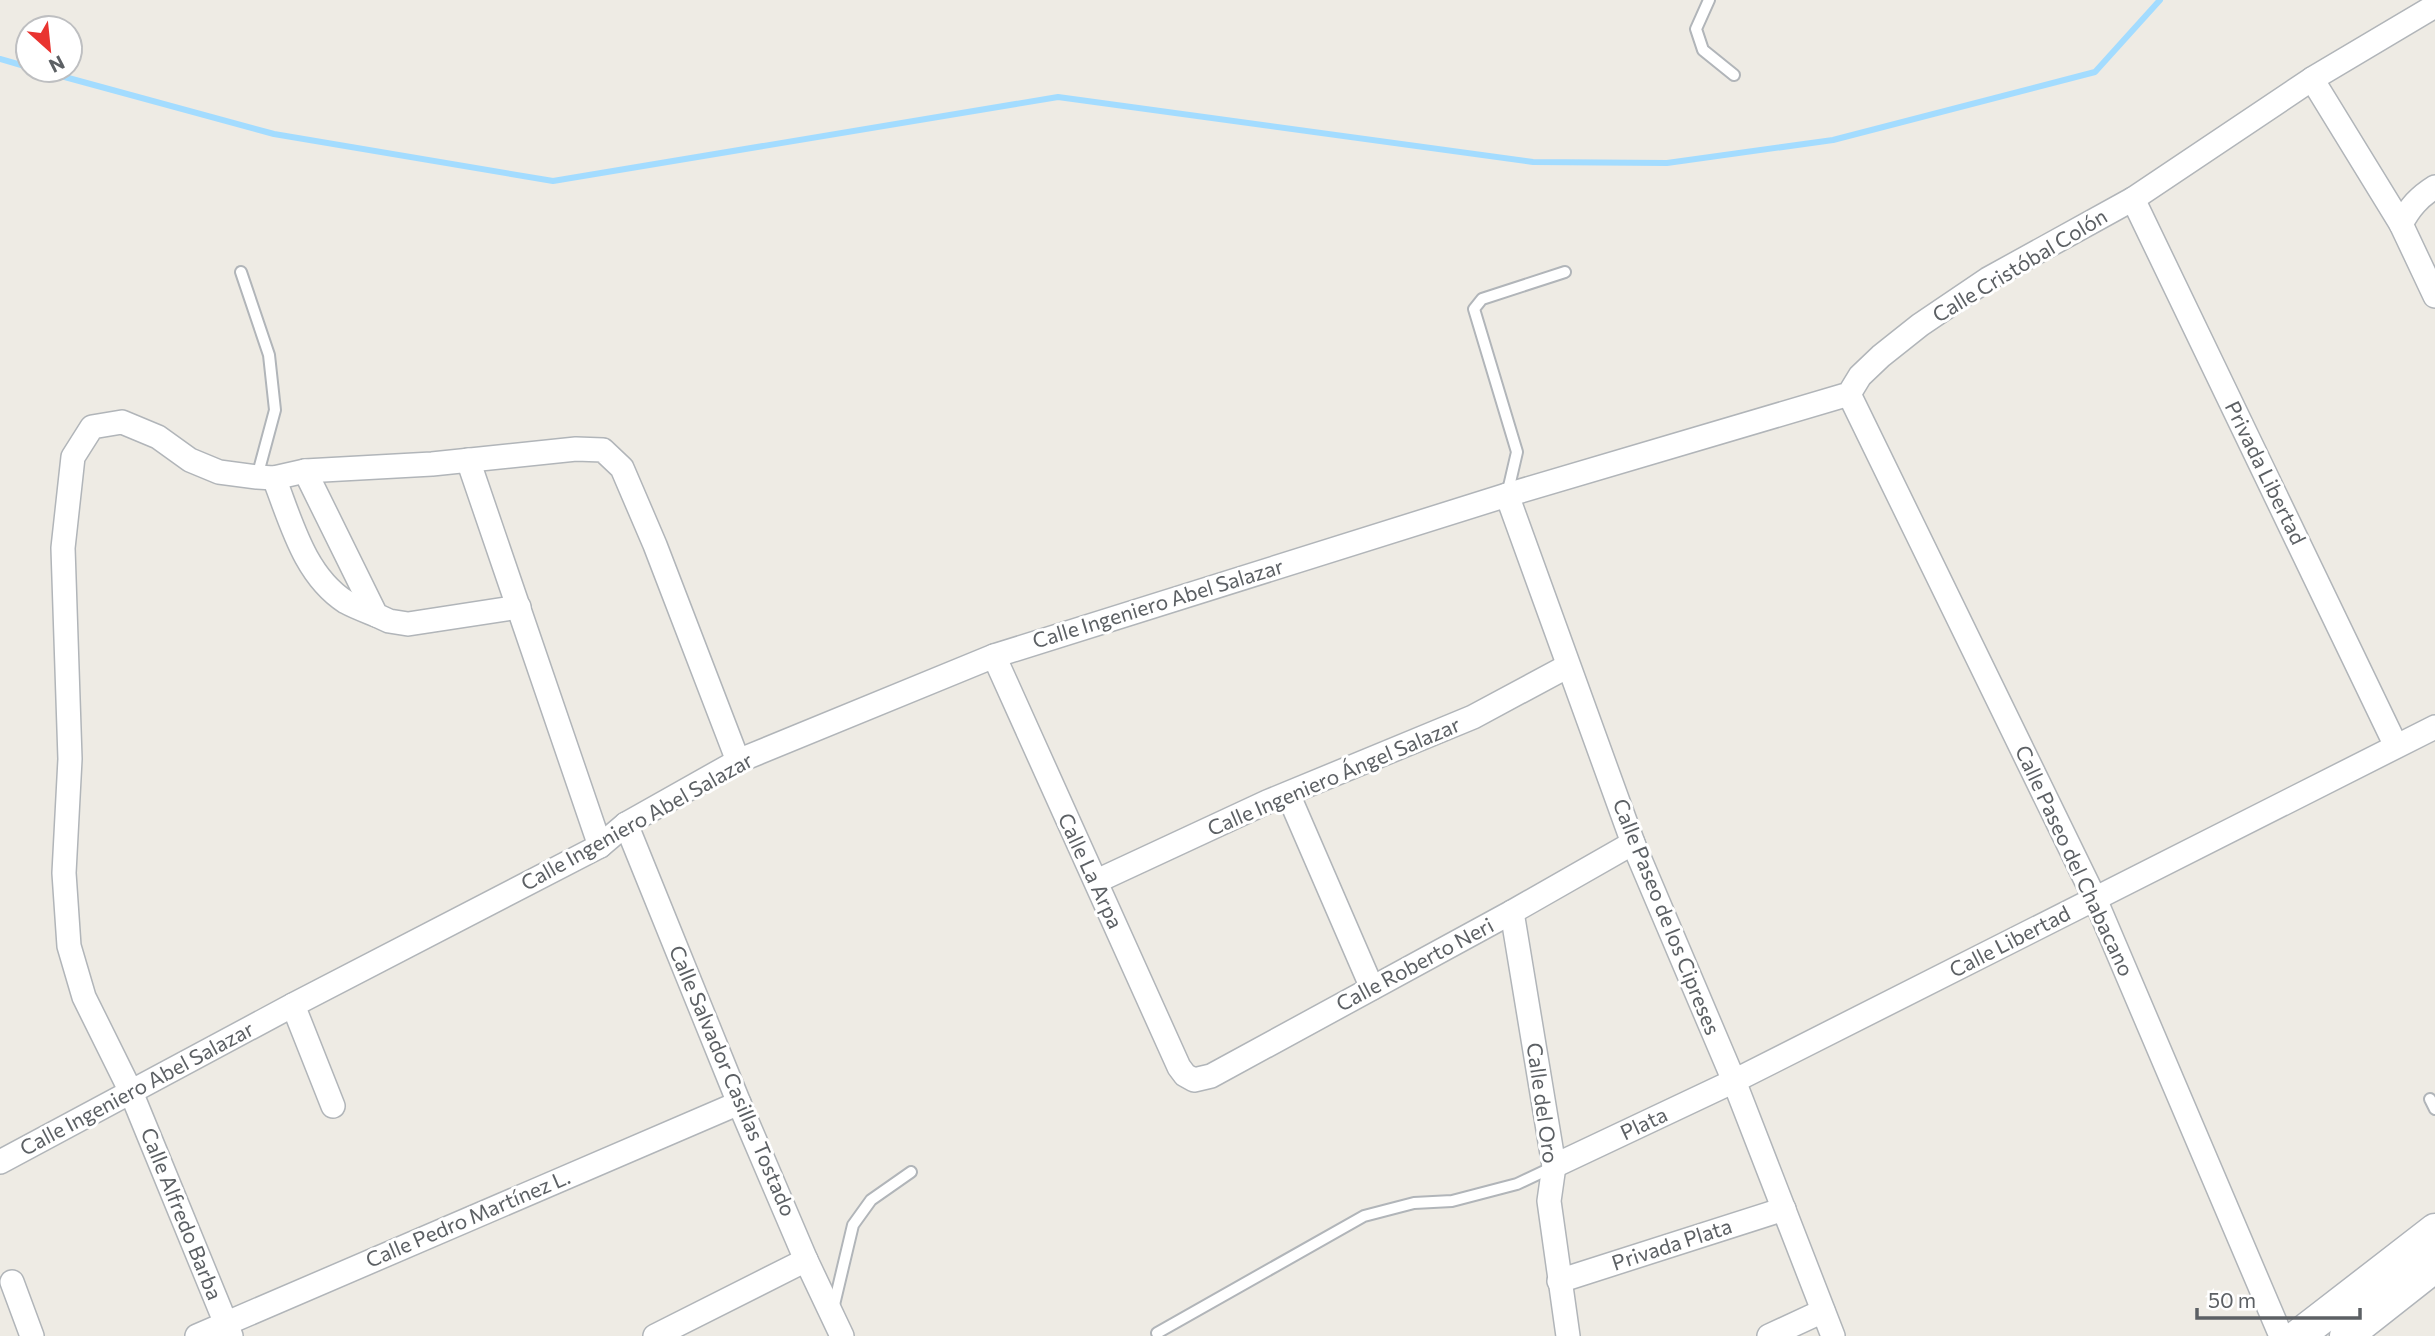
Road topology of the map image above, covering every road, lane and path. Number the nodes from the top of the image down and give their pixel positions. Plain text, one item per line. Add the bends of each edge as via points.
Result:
1 (1709, 0) edge
2 (2434, 3) edge
3 (1734, 75) dead end
4 (2312, 79) junction
5 (2435, 187) edge
6 (2133, 199) junction
7 (2401, 224) junction
8 (241, 272) dead end
9 (1565, 272) dead end
10 (2435, 296) edge
11 (1849, 394) junction
12 (468, 460) junction
13 (305, 471) junction
14 (265, 477) junction
15 (1507, 495) junction
16 (519, 607) junction
17 (376, 615) junction
18 (994, 656) junction
19 (1569, 666) junction
20 (2435, 727) edge
21 (2396, 746) junction
22 (738, 761) junction
23 (1288, 794) junction
24 (626, 824) junction
25 (1633, 843) junction
26 (600, 846) junction
27 (1097, 881) junction
28 (2095, 900) junction
29 (1512, 912) junction
30 (1372, 988) junction
31 (293, 1005) junction
32 (1194, 1080) joint
33 (1734, 1081) junction
34 (131, 1092) junction
35 (2430, 1098) dead end
36 (739, 1103) junction
37 (333, 1105) dead end
38 (2435, 1110) edge
39 (0, 1162) edge
40 (1553, 1166) junction
41 (911, 1172) dead end
42 (1784, 1209) junction
43 (2435, 1230) edge
44 (806, 1260) junction
45 (2435, 1266) edge
46 (1559, 1281) junction
47 (12, 1282) dead end
48 (1823, 1311) junction
49 (833, 1312) junction
50 (228, 1330) edge
51 (1157, 1333) dead end
52 (32, 1336) edge
53 (197, 1336) edge
54 (655, 1336) edge
55 (842, 1336) edge
56 (1568, 1336) edge
57 (1769, 1336) edge
58 (1833, 1336) edge
59 (2281, 1336) edge
60 (2298, 1336) edge
61 (2346, 1336) edge

1 - 3 lane via 1696,29 1699,40 1703,50
2 - 4 street, Calle Cristóbal Colón
4 - 6 street, Calle Cristóbal Colón
4 - 7 street
5 - 7 street via 2409,208
6 - 11 street, Calle Cristóbal Colón via 1988,279 1920,325 1860,376
6 - 21 street, Privada Libertad
7 - 10 street
8 - 14 lane via 269,355 275,411
9 - 15 lane via 1482,299 1474,309 1517,452
11 - 15 street
11 - 28 street, Calle Paseo del Chabacano
12 - 13 street
12 - 16 street
12 - 22 street via 603,450 622,468
13 - 14 street
13 - 17 street
14 - 17 street via 323,583 346,602
14 - 34 street, Calle Alfredo Barba via 219,472 122,422 92,427 73,457 63,548 70,758 64,873 69,946 84,997
15 - 18 street, Calle Ingeniero Abel Salazar
15 - 19 street, Calle Paseo de los Cipreses
16 - 17 street via 408,624
16 - 26 street
18 - 22 street, Calle Ingeniero Abel Salazar
18 - 27 street, Calle La Arpa
19 - 23 street, Calle Ingeniero Ángel Salazar via 1472,718
19 - 25 street, Calle Paseo de los Cipreses
20 - 21 street, Calle Libertad
21 - 28 street, Calle Libertad
22 - 24 street, Calle Ingeniero Abel Salazar
23 - 27 street, Calle Ingeniero Ángel Salazar
23 - 30 street
24 - 26 street, Calle Ingeniero Abel Salazar
24 - 36 street, Calle Salvador Casillas Tostado
25 - 29 street, Calle Roberto Neri
25 - 33 street, Calle Paseo de los Cipreses
26 - 31 street, Calle Ingeniero Abel Salazar
27 - 32 street, Calle La Arpa via 1179,1066
28 - 33 street, Calle Libertad
28 - 59 street, Calle Paseo del Chabacano
29 - 30 street, Calle Roberto Neri
29 - 40 street, Calle del Oro
30 - 32 street, Calle Roberto Neri via 1211,1076
31 - 34 street, Calle Ingeniero Abel Salazar
31 - 37 street
33 - 40 street, Plata
33 - 42 street, Calle Paseo de los Cipreses
34 - 39 street, Calle Ingeniero Abel Salazar
34 - 50 street, Calle Alfredo Barba
35 - 38 lane
36 - 44 street, Calle Salvador Casillas Tostado
36 - 50 street, Calle Pedro Martínez L.
40 - 46 street, Calle del Oro via 1549,1201
40 - 51 lane via 1517,1184 1364,1216
41 - 49 lane via 872,1200 853,1224
42 - 46 street, Privada Plata
42 - 48 street, Calle Paseo de los Cipreses
43 - 60 street
44 - 49 street, Calle Salvador Casillas Tostado
44 - 54 street
45 - 61 street
46 - 56 street, Calle del Oro
47 - 52 street
48 - 57 street
48 - 58 street, Calle Paseo de los Cipreses
49 - 55 street, Calle Salvador Casillas Tostado
50 - 53 street, Calle Pedro Martínez L.

